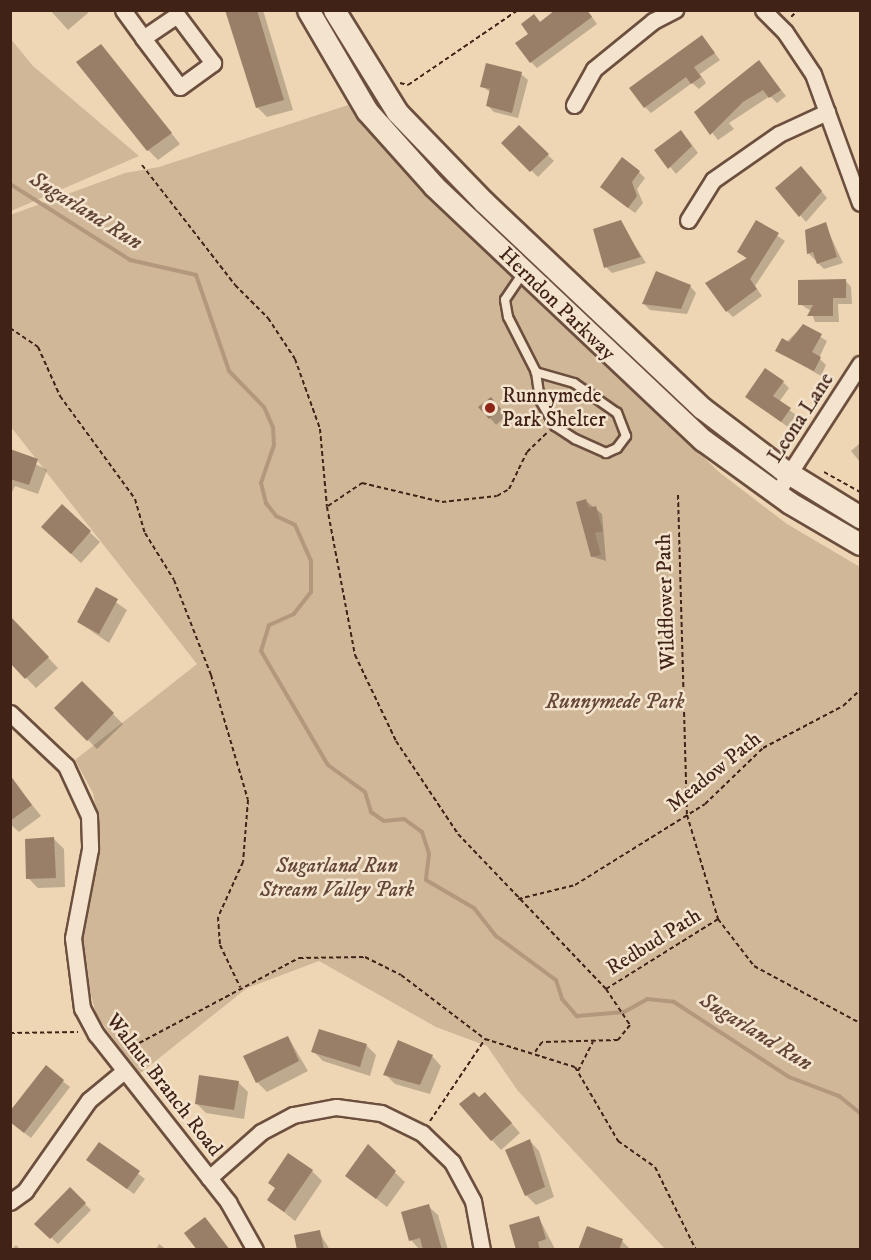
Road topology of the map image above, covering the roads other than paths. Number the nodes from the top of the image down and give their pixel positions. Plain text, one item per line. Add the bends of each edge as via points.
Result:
1 (123, 10) edge
2 (308, 10) edge
3 (334, 10) edge
4 (675, 10) edge
5 (763, 10) edge
6 (143, 38) junction
7 (574, 105) dead end
8 (827, 112) junction
9 (861, 203) edge
10 (688, 220) dead end
11 (524, 272) junction
12 (861, 364) edge
13 (536, 372) junction
14 (789, 474) junction
15 (776, 494) junction
16 (861, 517) edge
17 (861, 544) edge
18 (10, 713) edge
19 (124, 1071) junction
20 (209, 1178) junction
21 (10, 1202) edge
22 (255, 1250) edge
23 (482, 1250) edge

1 - 6 street
2 - 11 main road, Herndon Parkway via 340,72 382,131
3 - 14 main road, Herndon Parkway via 379,87 432,151 653,364 722,425
4 - 7 street via 653,21 594,69
5 - 8 street via 802,54
6 - 6 street via 180,87 213,63 177,15
8 - 9 street
8 - 10 street via 779,134 713,180
11 - 13 lane via 505,300 508,317
11 - 15 main road, Herndon Parkway via 676,417
12 - 14 street, Leona Lane
13 - 13 lane via 540,400 555,426 606,453 626,436 617,413 602,402 551,372
14 - 15 street, Leona Lane
14 - 16 main road, Herndon Parkway
15 - 17 main road, Herndon Parkway
18 - 19 street, Walnut Branch Road via 66,766 84,797 91,834 73,938 75,986 90,1026
19 - 20 street, Walnut Branch Road
19 - 21 street via 89,1100 25,1191
20 - 22 street, Walnut Branch Road
20 - 23 street via 261,1132 313,1110 359,1108 422,1133 464,1180

